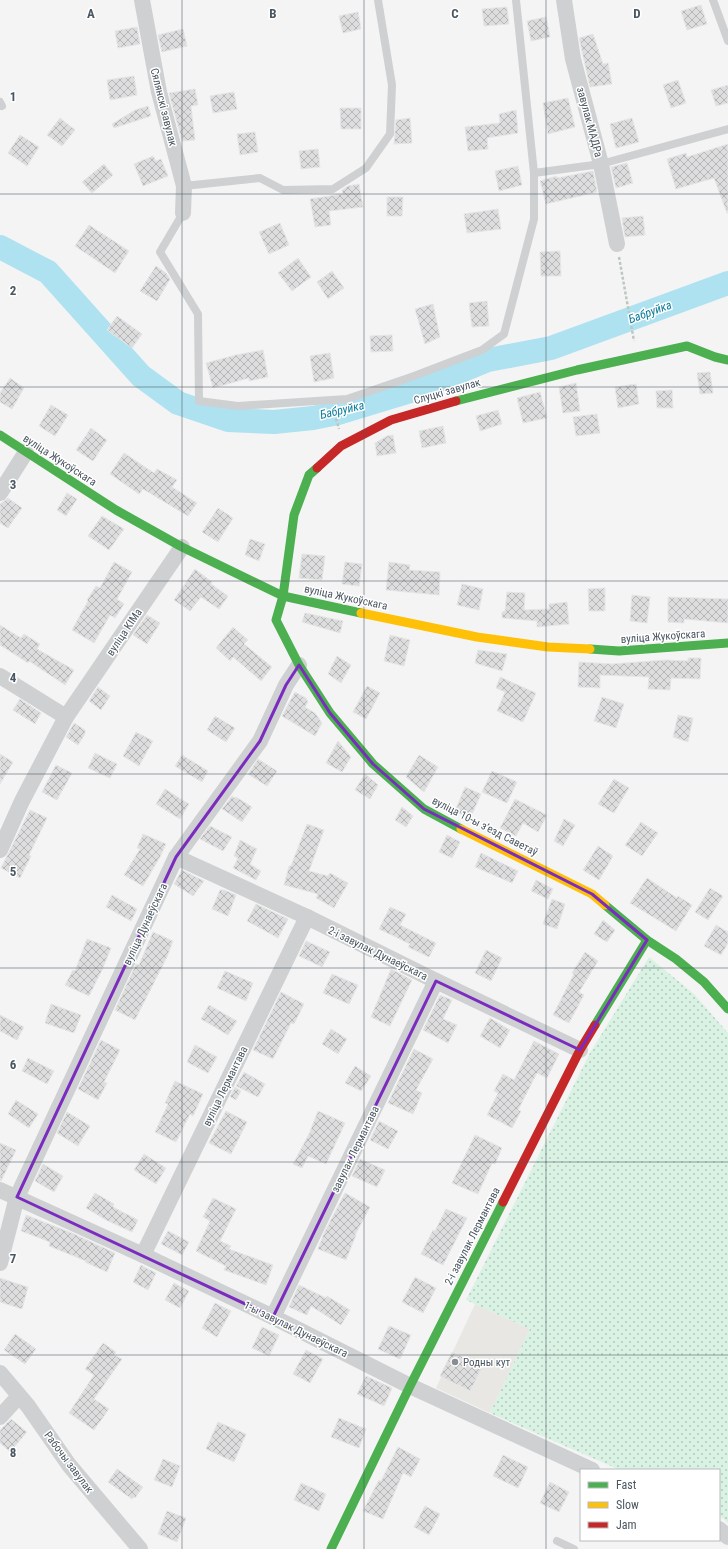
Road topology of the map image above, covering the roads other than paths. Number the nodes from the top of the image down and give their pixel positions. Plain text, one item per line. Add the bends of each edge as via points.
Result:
1 (142, 0) edge
2 (378, 0) edge
3 (516, 0) edge
4 (564, 0) edge
5 (713, 0) edge
6 (728, 41) edge
7 (728, 129) edge
8 (601, 164) junction
9 (534, 173) junction
10 (184, 186) junction
11 (183, 213) joint
12 (616, 244) road end
13 (728, 360) edge
14 (0, 435) edge
15 (26, 452) junction
16 (0, 493) edge
17 (182, 547) junction
18 (283, 596) junction
19 (728, 643) edge
20 (299, 665) junction
21 (0, 676) edge
22 (66, 717) junction
23 (0, 850) edge
24 (176, 857) junction
25 (307, 917) junction
26 (647, 940) junction
27 (436, 982) junction
28 (728, 1009) edge
29 (580, 1050) junction
30 (0, 1190) edge
31 (17, 1197) junction
32 (143, 1255) junction
33 (0, 1263) edge
34 (273, 1318) junction
35 (0, 1372) edge
36 (410, 1386) junction
37 (19, 1396) junction
38 (0, 1417) edge
39 (590, 1469) edge
40 (720, 1530) edge
41 (728, 1537) edge
42 (557, 1541) dead end
43 (140, 1549) edge
44 (331, 1549) edge
45 (574, 1549) edge

1 - 10 street, Сялянскі завулак via 159,92
2 - 10 lane via 392,85 390,134 366,168 333,188 282,190 260,178
3 - 9 lane
4 - 8 street, завулак МАДРа via 573,59
5 - 6 lane
7 - 8 lane
8 - 9 lane
8 - 12 street, завулак МАДРа
9 - 11 lane via 534,219 504,334 482,350 347,399 238,406 199,401 198,314 160,252
10 - 11 street, Сялянскі завулак
13 - 18 street, Слуцкі завулак via 715,358 687,346 577,370 391,420 341,446 309,475 294,515
14 - 15 street, вуліца Жукоўскага
15 - 16 street
15 - 17 street, вуліца Жукоўскага via 116,510
17 - 18 street, вуліца Жукоўскага
17 - 22 street, вуліца КІМа
18 - 19 street, вуліца Жукоўскага via 477,636 548,647 619,651
18 - 20 street, вуліца 10-ы зʼезд Саветаў via 276,620
20 - 24 street, вуліца Дунаеўскага via 286,685 260,741
20 - 26 street, вуліца 10-ы зʼезд Саветаў via 330,712 373,764 424,809 592,894
21 - 22 street
22 - 23 street, вуліца КІМа via 22,801
24 - 25 street, 2-і завулак Дунаеўскага
24 - 31 street, вуліца Дунаеўскага
25 - 27 street, 2-і завулак Дунаеўскага
25 - 32 street, вуліца Лермантава
26 - 28 street, вуліца 10-ы зʼезд Саветаў via 704,982
26 - 29 street, 2-і завулак Лермантава
27 - 29 street, 2-і завулак Дунаеўскага
27 - 34 street, завулак Лермантава
29 - 36 street, 2-і завулак Лермантава
30 - 31 street, 1-ы завулак Дунаеўскага
31 - 32 street, 1-ы завулак Дунаеўскага
31 - 33 street
32 - 34 street, 1-ы завулак Дунаеўскага
34 - 36 street, 1-ы завулак Дунаеўскага
35 - 37 street, Рабочы завулак
36 - 39 street, 1-ы завулак Дунаеўскага
36 - 44 street, 2-і завулак Лермантава
37 - 38 street
37 - 43 street, Рабочы завулак via 69,1465
40 - 41 street
42 - 45 lane

